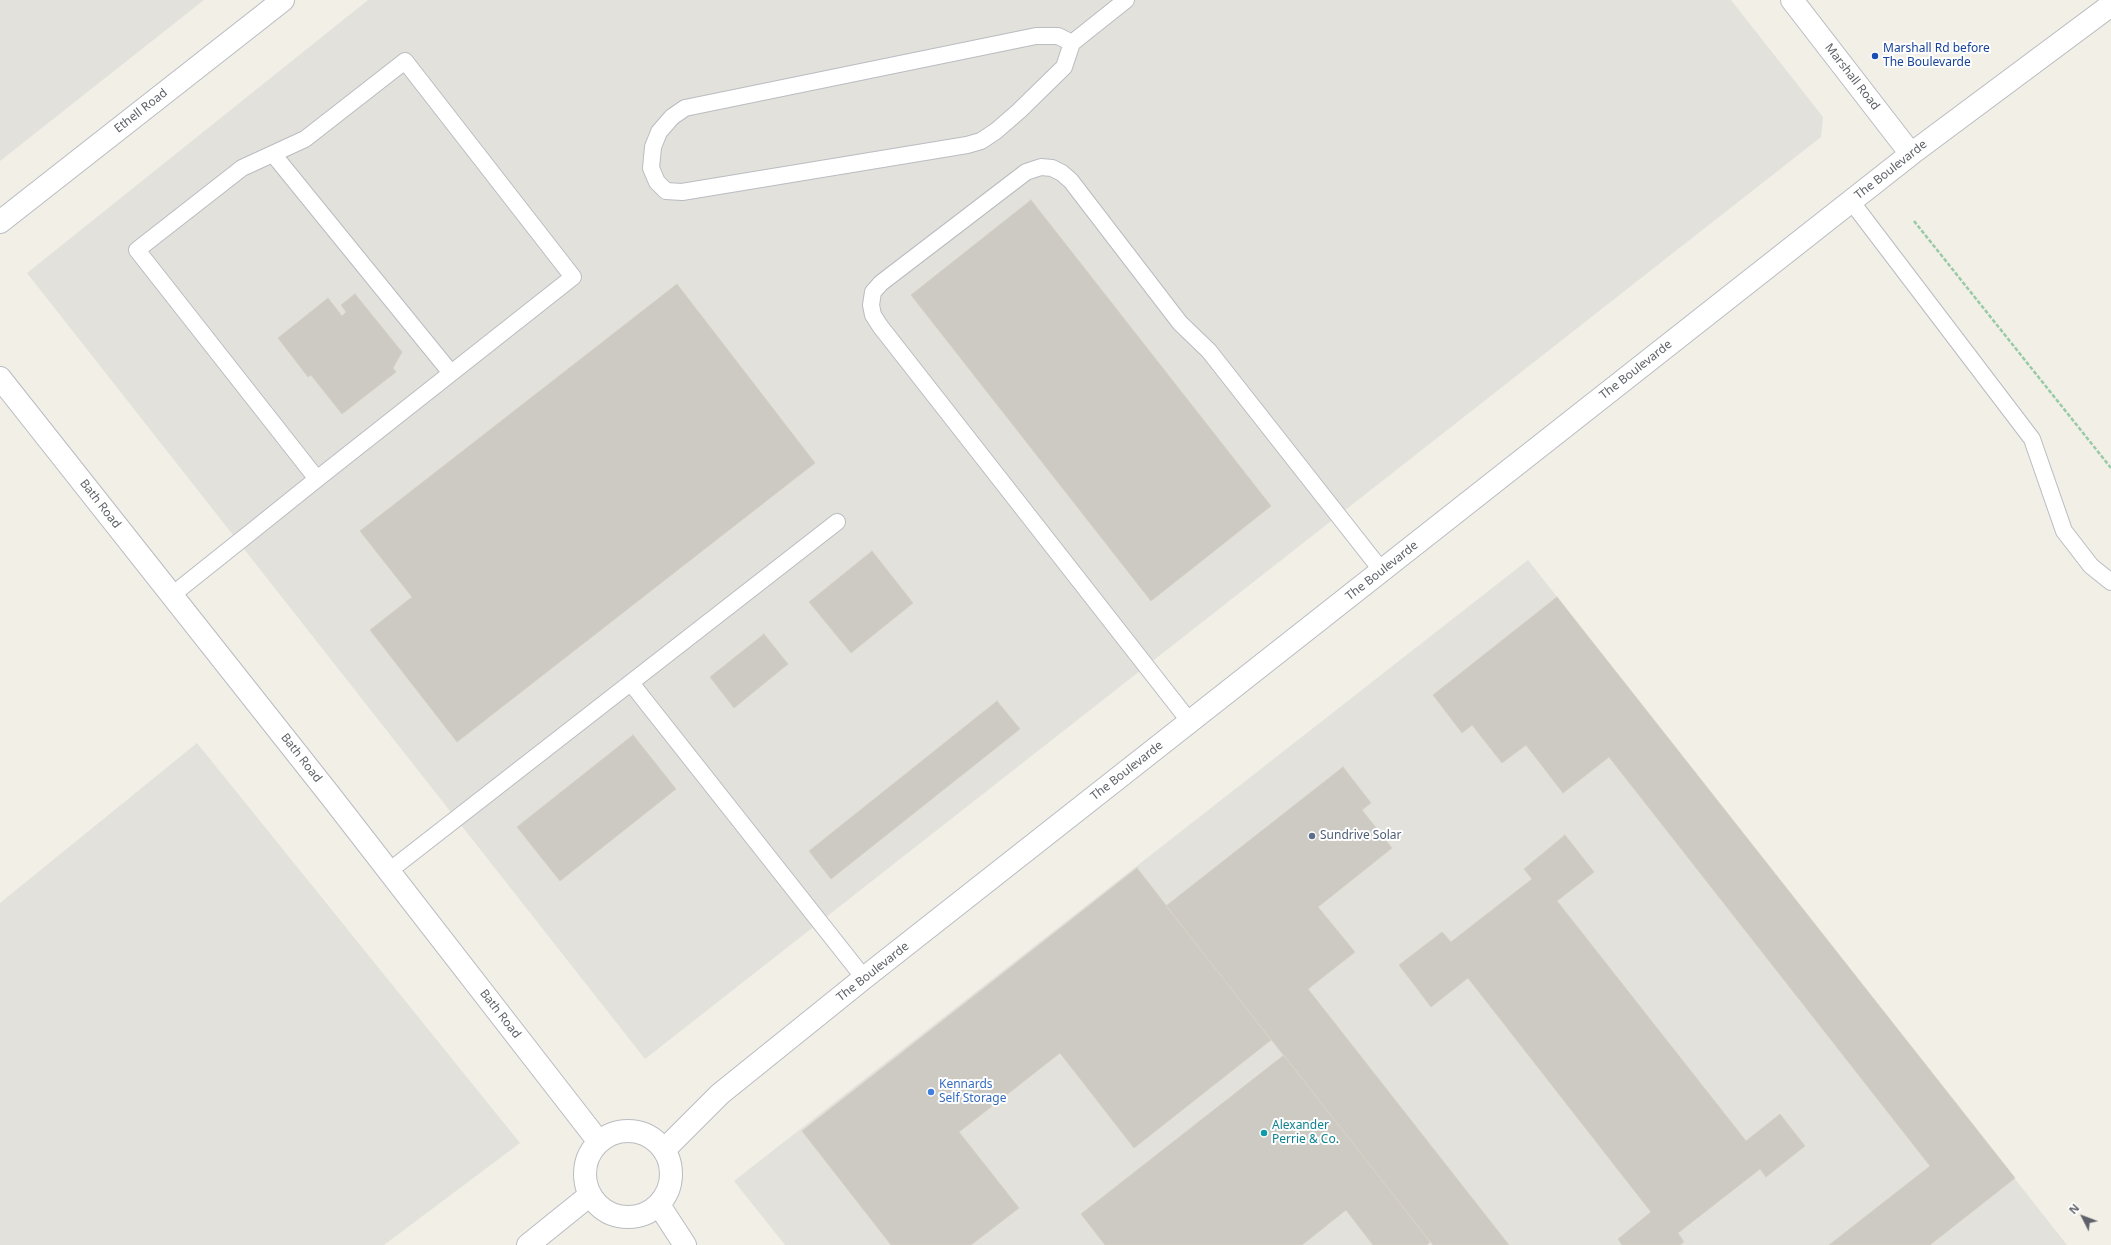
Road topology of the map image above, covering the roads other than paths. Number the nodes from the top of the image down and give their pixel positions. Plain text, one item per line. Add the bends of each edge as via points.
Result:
1 (283, 0) edge
2 (1126, 0) edge
3 (1792, 0) edge
4 (2111, 5) edge
5 (1072, 43) junction
6 (273, 154) junction
7 (1911, 154) junction
8 (1851, 201) junction
9 (0, 222) edge
10 (451, 373) junction
11 (0, 378) edge
12 (318, 479) junction
13 (837, 522) dead end
14 (1382, 571) junction
15 (2111, 582) edge
16 (172, 595) junction
17 (631, 683) junction
18 (1190, 722) junction
19 (389, 871) junction
20 (864, 978) junction
21 (599, 1142) junction
22 (664, 1150) junction
23 (590, 1195) junction
24 (659, 1205) junction
25 (528, 1245) edge
26 (686, 1245) edge

1 - 9 street, Ethell Road
2 - 5 lane
3 - 7 street, Marshall Road
4 - 7 street, The Boulevarde
5 - 5 lane via 1058,36 1036,36 685,108 672,117 659,132 653,147 651,168 657,182 666,191 682,192 967,146 996,131 1064,67
6 - 10 lane
6 - 10 lane via 305,139 405,61 573,277
6 - 12 lane via 242,168 137,250
7 - 8 street, The Boulevarde
8 - 14 street, The Boulevarde
8 - 15 lane via 2032,439 2064,532 2091,566
10 - 12 lane
11 - 16 street, Bath Road
12 - 16 lane
13 - 17 lane
14 - 18 street, The Boulevarde
14 - 18 lane via 1209,351 1180,323 1071,181 1062,173 1052,168 1041,167 1026,172 881,283 873,292 871,305 873,315 880,326
16 - 19 street, Bath Road
17 - 19 lane
17 - 20 lane
18 - 20 street, The Boulevarde
19 - 21 street, Bath Road
20 - 22 street, The Boulevarde via 720,1094
21 - 22 street via 611,1134 626,1130 640,1132 654,1139
21 - 23 street via 589,1156 584,1173
22 - 24 street via 670,1163 671,1178 667,1192
23 - 24 street via 598,1206 622,1217 648,1212
23 - 25 street
24 - 26 street

